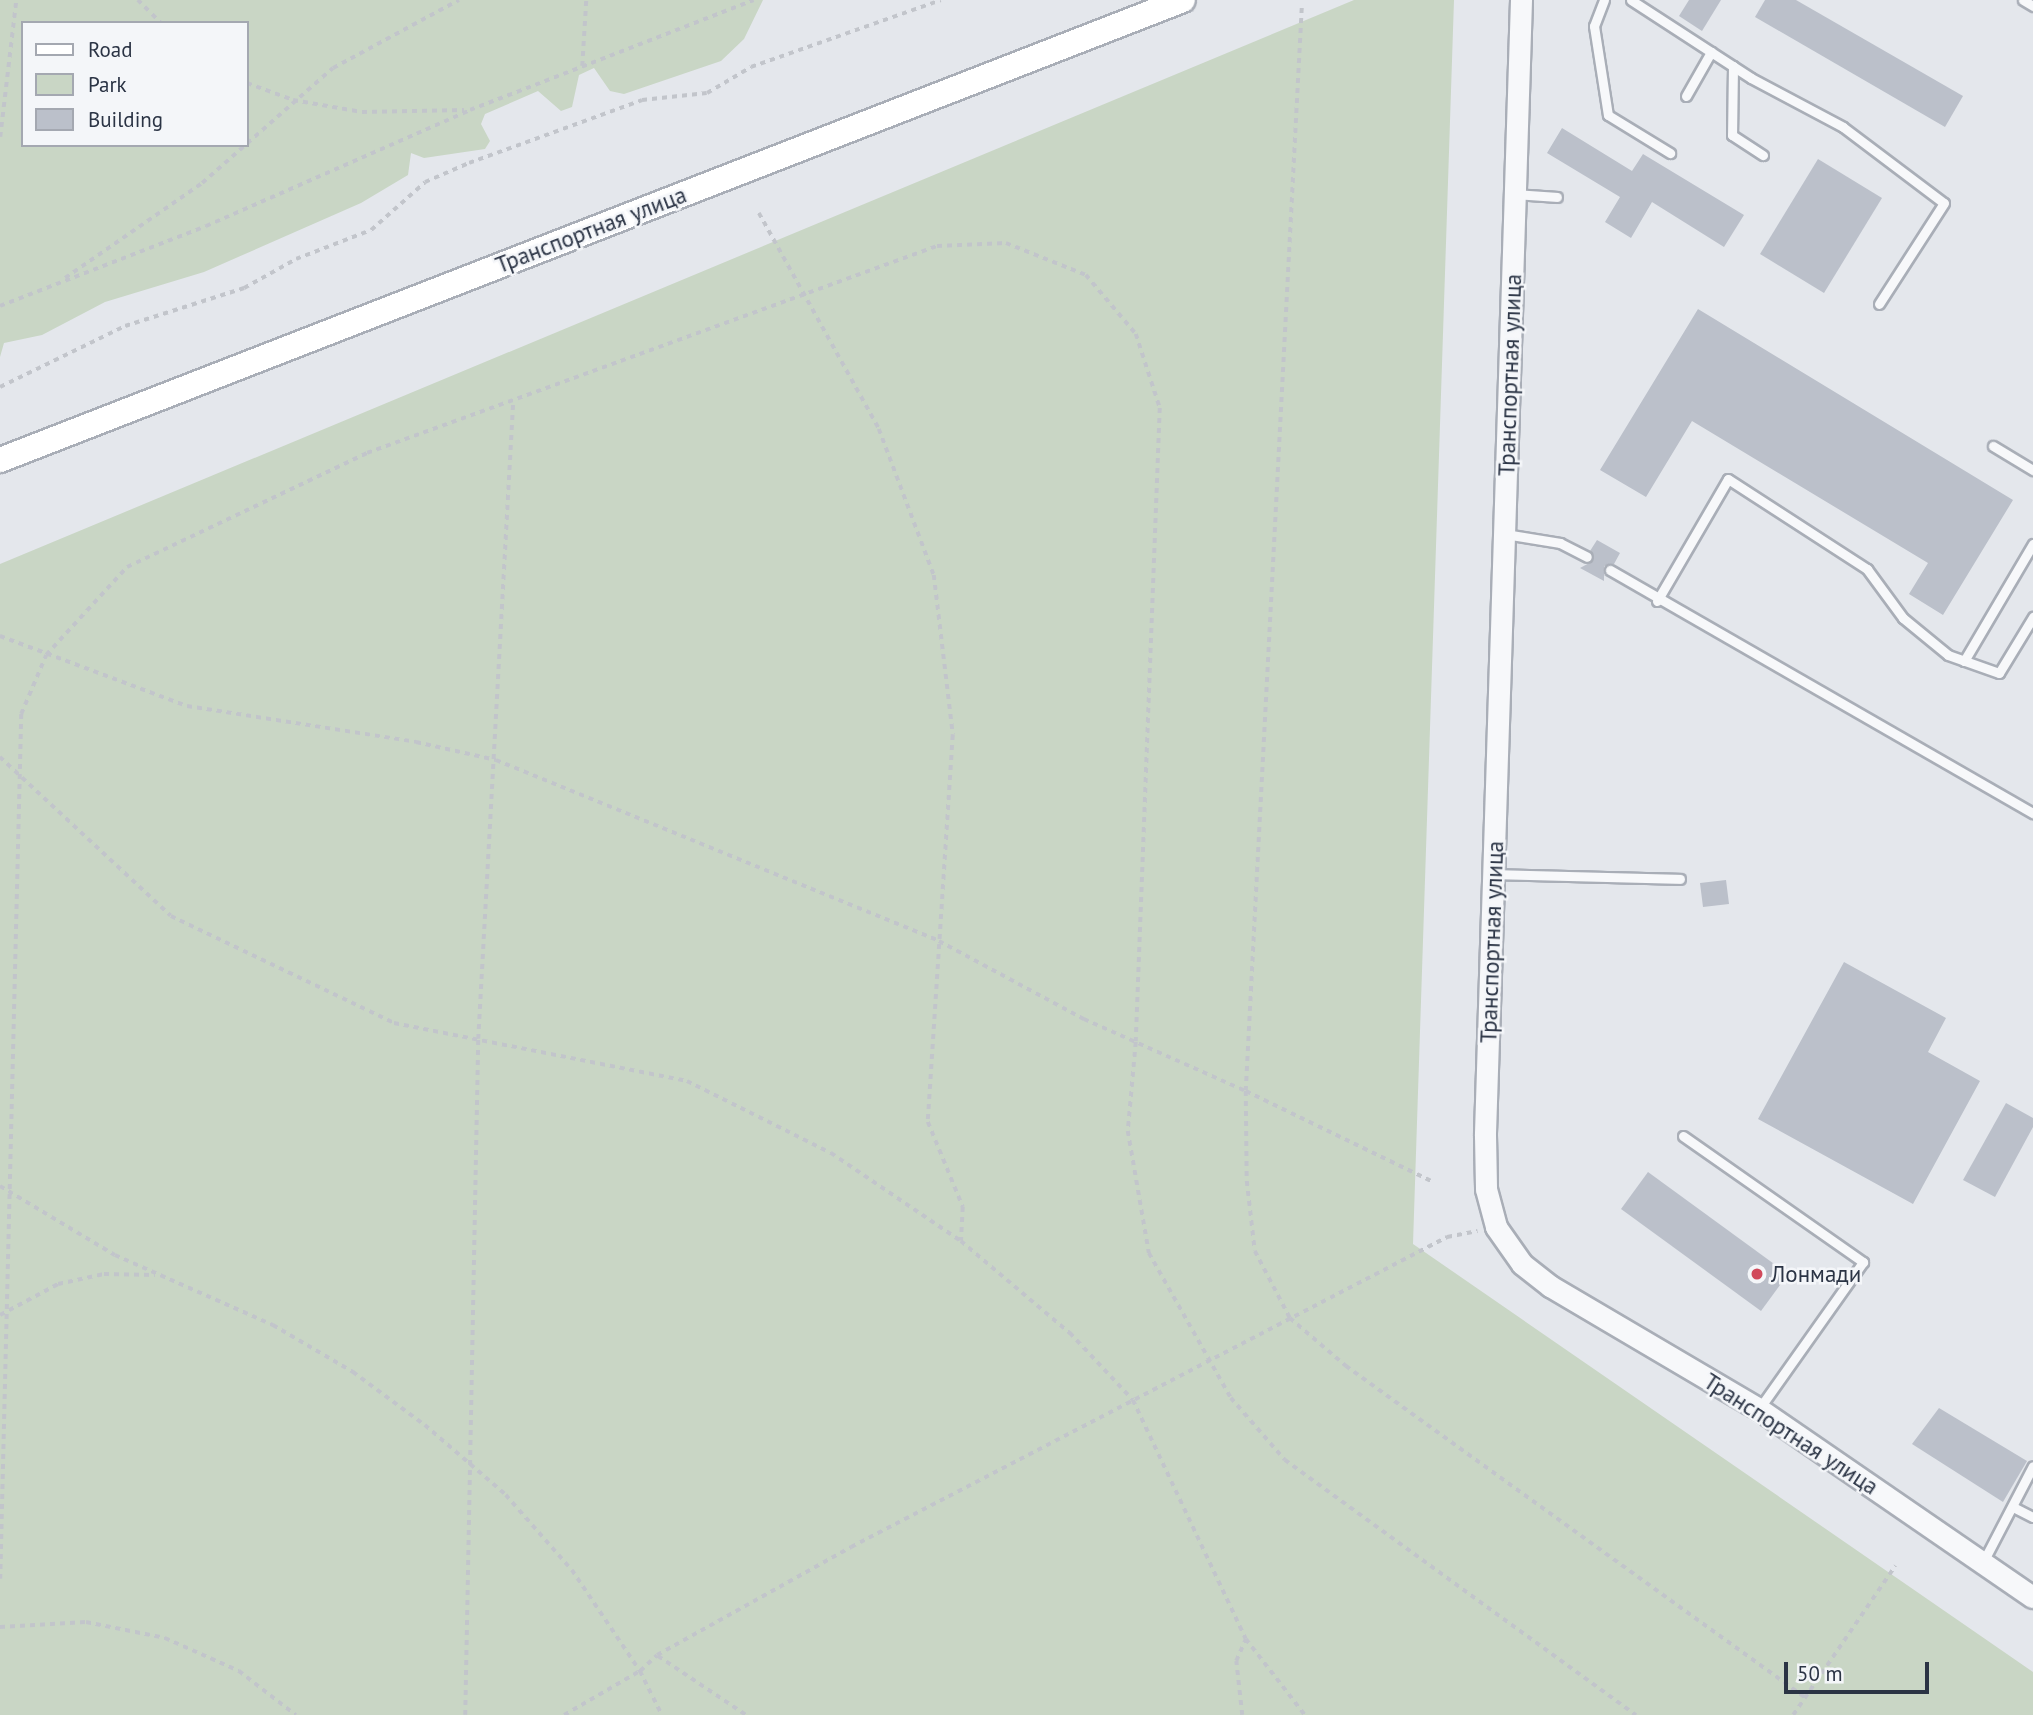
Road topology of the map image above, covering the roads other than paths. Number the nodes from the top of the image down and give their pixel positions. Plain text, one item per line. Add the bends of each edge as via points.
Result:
1 (1183, 0) edge
2 (1521, 0) edge
3 (1604, 0) edge
4 (1631, 0) edge
5 (2024, 0) edge
6 (2033, 6) edge
7 (1710, 52) junction
8 (1733, 66) junction
9 (1686, 96) dead end
10 (1670, 153) dead end
11 (1763, 155) dead end
12 (1516, 194) junction
13 (1557, 197) dead end
14 (1879, 304) dead end
15 (1993, 446) dead end
16 (0, 460) edge
17 (2033, 470) edge
18 (1505, 534) junction
19 (2033, 544) edge
20 (1587, 556) dead end
21 (1610, 570) dead end
22 (1657, 601) junction
23 (2033, 617) edge
24 (1964, 661) junction
25 (2033, 813) edge
26 (1495, 874) junction
27 (1681, 879) dead end
28 (1683, 1136) dead end
29 (1759, 1409) junction
30 (2033, 1466) edge
31 (2013, 1507) junction
32 (2033, 1517) edge
33 (1983, 1562) junction
34 (2033, 1597) edge

1 - 16 main road, Транспортная улица
2 - 12 street, Транспортная улица
3 - 10 lane via 1594,26 1608,115
4 - 7 lane
5 - 6 lane
7 - 8 lane
7 - 9 lane
8 - 11 lane via 1732,135
8 - 14 lane via 1843,127 1944,203
12 - 13 lane
12 - 18 street, Транспортная улица
15 - 17 lane
18 - 20 lane via 1560,543
18 - 26 street, Транспортная улица
19 - 24 lane
21 - 22 lane
22 - 24 lane via 1728,479 1867,569 1903,618 1948,655
22 - 25 lane
23 - 24 lane via 1999,673
26 - 27 lane
26 - 29 street, Транспортная улица via 1485,1135 1486,1189 1496,1227 1522,1264 1550,1286
28 - 29 lane via 1863,1262
29 - 33 street, Транспортная улица
30 - 31 lane
31 - 32 lane
31 - 33 lane
33 - 34 street, Транспортная улица

